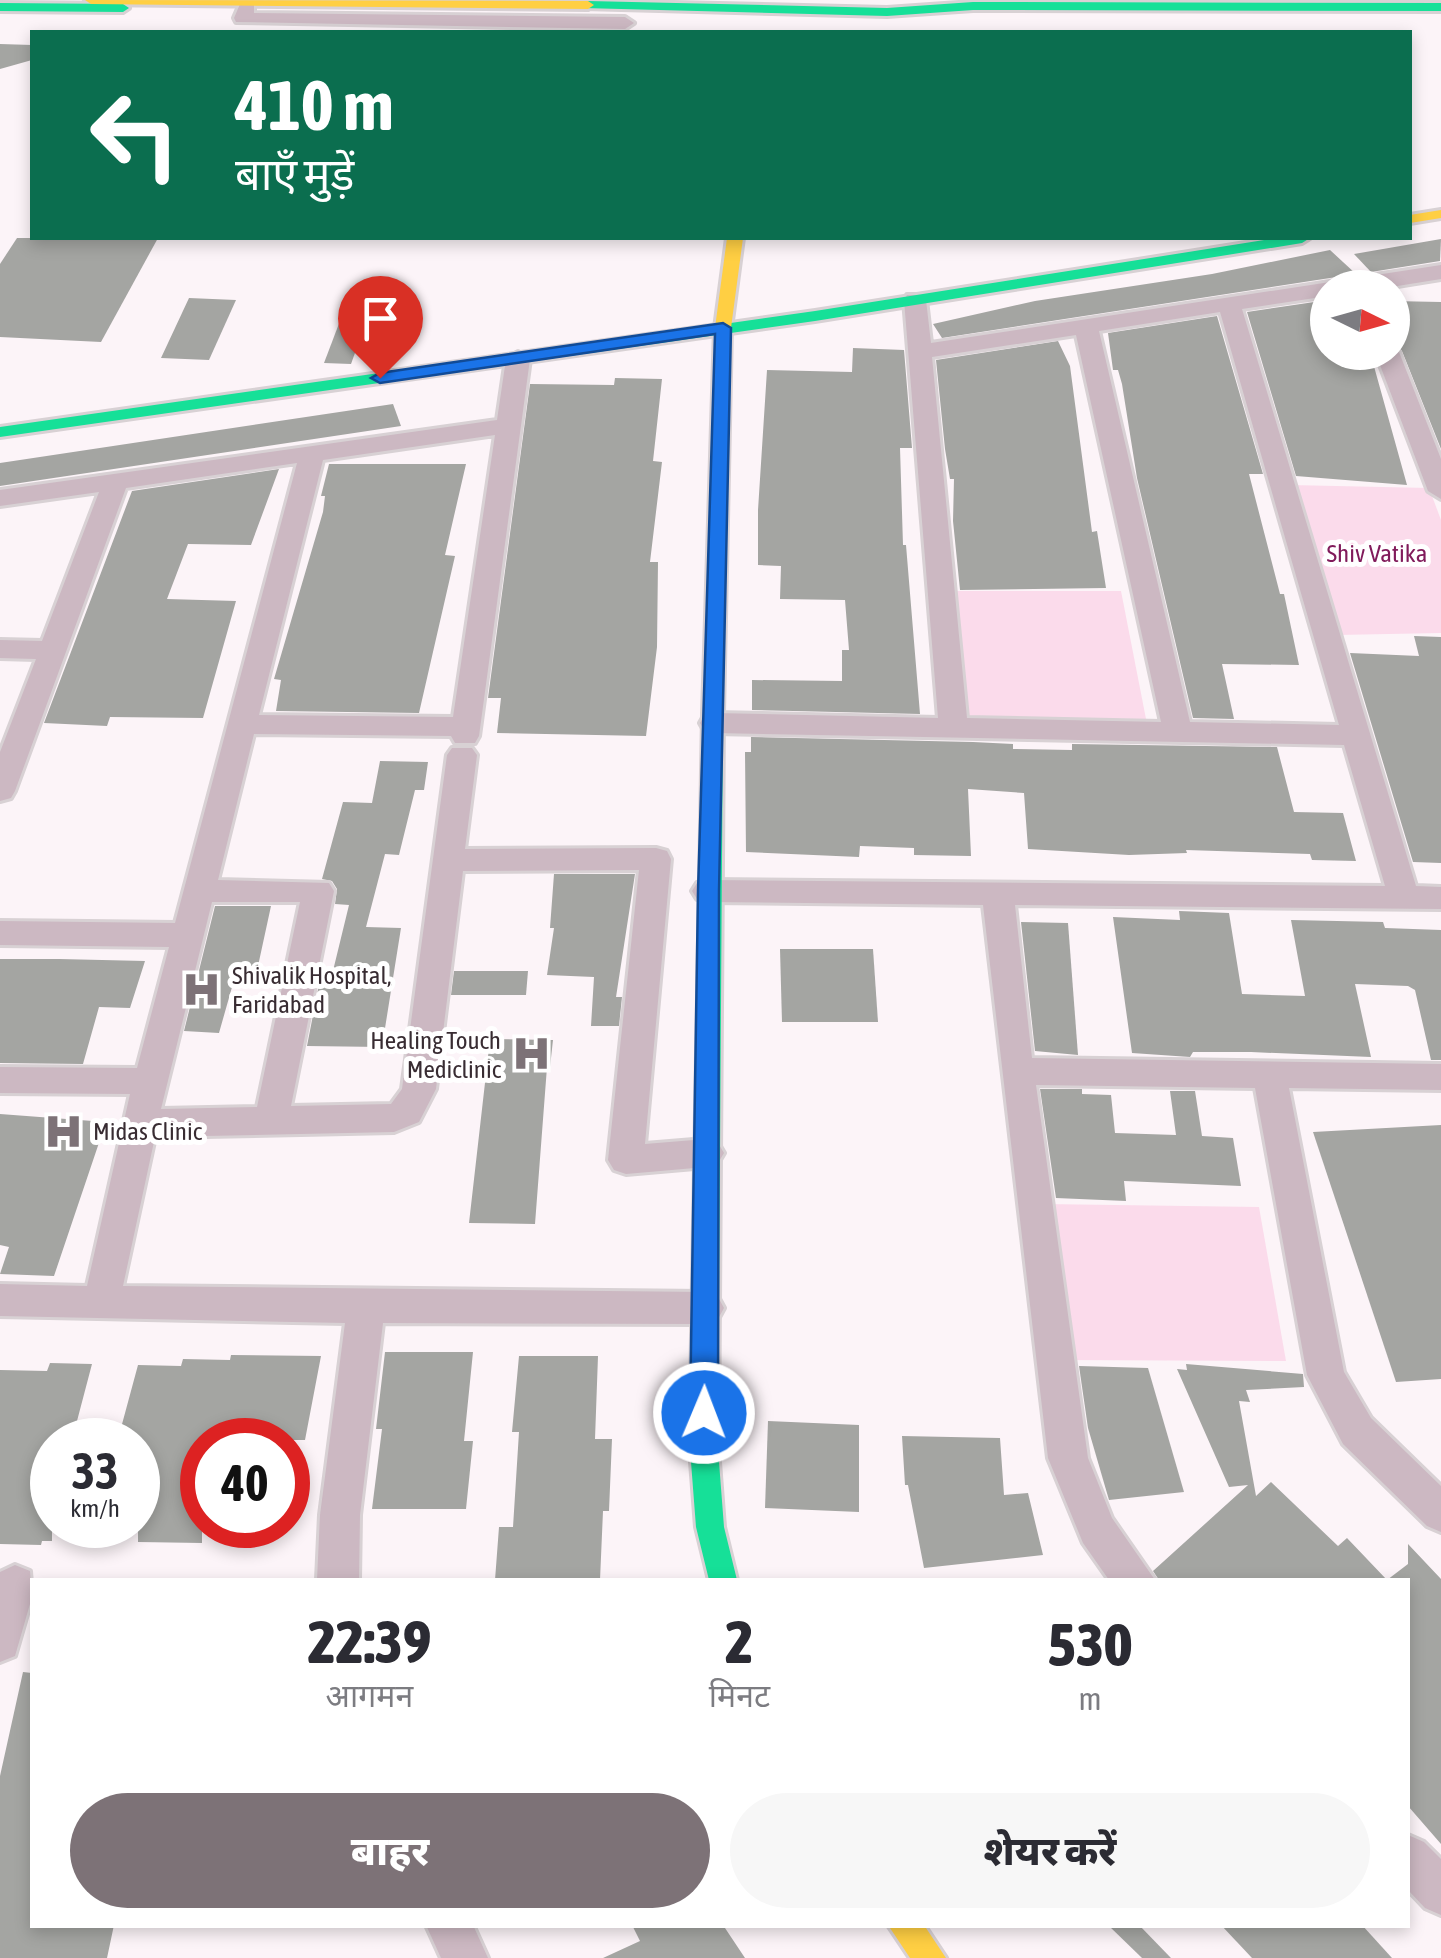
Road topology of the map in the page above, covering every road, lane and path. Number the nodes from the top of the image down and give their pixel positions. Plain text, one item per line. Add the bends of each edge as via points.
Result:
1 (92, 0) edge
2 (888, 0) edge
3 (576, 5) junction
4 (0, 6) edge
5 (1441, 7) edge
6 (246, 8) junction
7 (692, 9) junction
8 (835, 11) junction
9 (631, 16) edge
10 (760, 30) edge
11 (764, 30) edge
12 (1441, 214) edge
13 (1412, 220) edge
14 (735, 240) edge
15 (1290, 240) edge
16 (1441, 272) edge
17 (1410, 277) edge
18 (1310, 292) edge
19 (915, 300) junction
20 (1230, 304) junction
21 (1086, 326) junction
22 (723, 328) junction
23 (920, 352) junction
24 (518, 358) junction
25 (1394, 370) edge
26 (509, 426) junction
27 (0, 432) edge
28 (312, 454) junction
29 (116, 481) junction
30 (1441, 490) edge
31 (0, 498) edge
32 (0, 649) edge
33 (53, 650) junction
34 (714, 723) junction
35 (243, 724) junction
36 (954, 726) junction
37 (1177, 730) junction
38 (1357, 735) junction
39 (464, 739) junction
40 (0, 791) edge
41 (448, 860) junction
42 (198, 891) junction
43 (708, 891) junction
44 (998, 894) junction
45 (1404, 898) junction
46 (1441, 898) edge
47 (0, 933) edge
48 (186, 935) junction
49 (1017, 1071) junction
50 (1270, 1074) junction
51 (1441, 1077) edge
52 (0, 1080) edge
53 (150, 1081) junction
54 (271, 1121) junction
55 (140, 1124) junction
56 (706, 1154) junction
57 (0, 1300) edge
58 (102, 1300) junction
59 (366, 1308) junction
60 (705, 1308) junction
61 (1441, 1512) edge
62 (338, 1578) edge
63 (722, 1578) edge
64 (1132, 1578) edge
65 (16, 1585) edge
66 (0, 1641) edge
67 (1410, 1860) edge
68 (1441, 1892) edge
69 (450, 1928) edge
70 (906, 1928) edge
71 (465, 1958) edge
72 (930, 1958) edge

1 - 3 street
2 - 8 street
3 - 6 street
3 - 9 street
4 - 6 street
5 - 8 street
6 - 9 street via 243,18
7 - 8 street
7 - 9 street
7 - 10 street via 741,17
8 - 11 street via 794,16
12 - 13 street
14 - 22 street
15 - 19 street
16 - 17 street
18 - 20 street
19 - 22 street
19 - 23 street
20 - 21 street
20 - 38 street
21 - 23 street
21 - 37 street
22 - 24 street
22 - 34 street
23 - 36 street
24 - 26 street
24 - 27 street
25 - 30 street
26 - 28 street
26 - 39 street
28 - 29 street
28 - 35 street
29 - 31 street
29 - 33 street
32 - 33 street
33 - 40 street
34 - 36 street
34 - 43 street
35 - 39 street
35 - 42 street
36 - 37 street
37 - 38 street
38 - 45 street
39 - 41 street
41 - 54 street via 419,1089 407,1112 394,1118
41 - 56 street via 656,859 626,1160
42 - 48 street
42 - 54 street via 318,891
43 - 44 street
43 - 56 street
44 - 45 street
44 - 49 street
45 - 46 street
47 - 48 street
48 - 53 street
49 - 50 street
49 - 64 street via 1068,1458 1096,1530
50 - 51 street
50 - 61 street via 1326,1376 1357,1430
52 - 53 street
53 - 55 street
54 - 55 street
55 - 58 street
56 - 60 street
57 - 58 street
58 - 59 street
59 - 60 street
59 - 62 street
60 - 63 street via 704,1448
65 - 66 street
67 - 68 street
69 - 71 street
70 - 72 street

